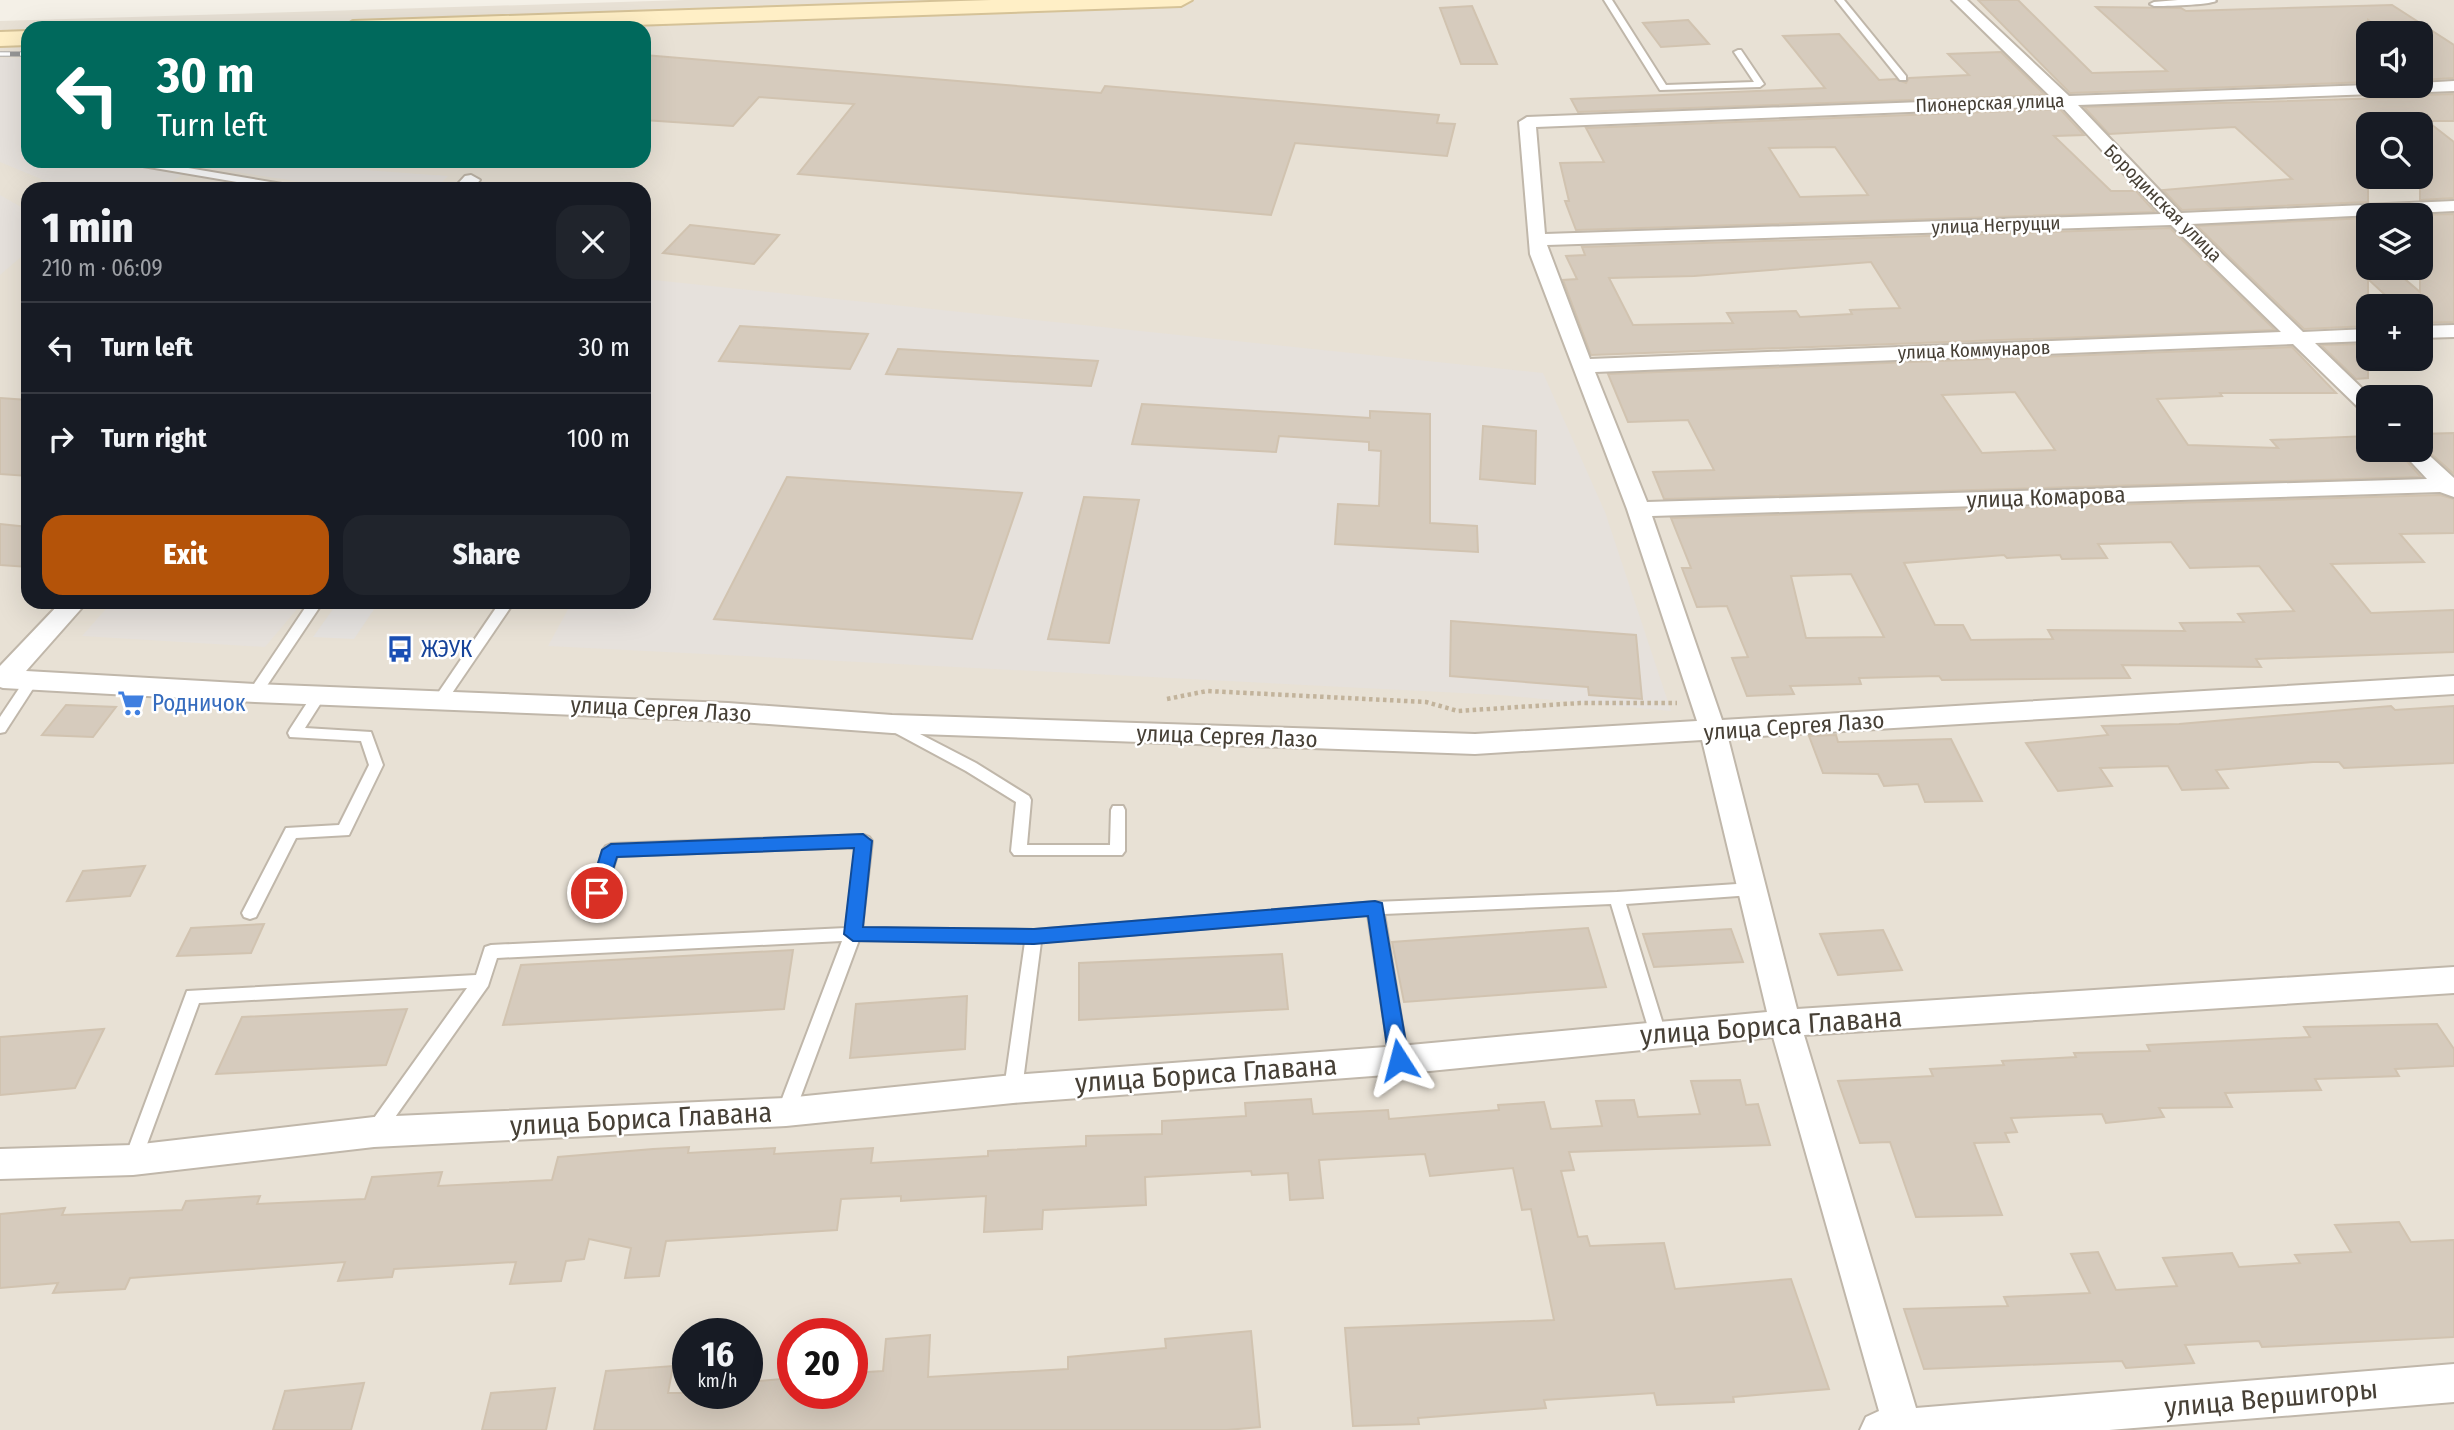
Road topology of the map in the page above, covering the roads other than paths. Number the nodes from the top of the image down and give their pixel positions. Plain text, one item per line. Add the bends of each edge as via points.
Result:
1 (1181, 0) edge
2 (1608, 0) edge
3 (1840, 0) edge
4 (1959, 0) edge
5 (2183, 1) edge
6 (2212, 1) edge
7 (2154, 4) dead end
8 (560, 21) edge
9 (21, 38) edge
10 (0, 39) edge
11 (1738, 52) dead end
12 (1903, 78) dead end
13 (2454, 86) edge
14 (2064, 100) junction
15 (172, 168) edge
16 (253, 182) edge
17 (2454, 206) edge
18 (2176, 219) junction
19 (1537, 240) junction
20 (2454, 331) edge
21 (2433, 332) edge
22 (2356, 335) edge
23 (2301, 337) junction
24 (1581, 366) junction
25 (2356, 394) edge
26 (2424, 462) edge
27 (2451, 488) edge
28 (1638, 509) junction
29 (68, 609) edge
30 (311, 609) edge
31 (503, 609) edge
32 (1, 678) edge
33 (31, 681) junction
34 (2454, 685) edge
35 (255, 693) junction
36 (319, 695) junction
37 (441, 699) junction
38 (892, 724) junction
39 (0, 728) edge
40 (1713, 731) junction
41 (1118, 810) dead end
42 (1752, 889) junction
43 (1617, 898) junction
44 (1375, 908) junction
45 (250, 913) dead end
46 (591, 915) dead end
47 (853, 934) junction
48 (1034, 936) junction
49 (2454, 980) edge
50 (482, 981) junction
51 (1785, 1023) junction
52 (1658, 1034) junction
53 (1399, 1060) junction
54 (1013, 1089) junction
55 (786, 1112) junction
56 (374, 1132) junction
57 (134, 1160) junction
58 (0, 1164) edge
59 (2454, 1383) edge
60 (1891, 1429) edge

1 - 8 main road
2 - 11 lane via 1663,88 1760,84
3 - 12 lane
4 - 14 street, Бородинская улица
5 - 6 lane
5 - 7 lane
9 - 10 main road
13 - 14 street, Пионерская улица
14 - 18 street, Бородинская улица
14 - 19 street, Пионерская улица via 1527,122
15 - 16 lane
17 - 18 street, улица Негруцци
18 - 19 street, улица Негруцци
18 - 23 street, Бородинская улица
19 - 24 street
20 - 21 street
22 - 23 street, улица Коммунаров
23 - 24 street, улица Коммунаров
23 - 25 street, Бородинская улица
24 - 28 street
26 - 27 street
27 - 28 street, улица Комарова
28 - 40 street
29 - 32 street
30 - 35 lane
31 - 37 lane
32 - 33 street, улица Сергея Лазо
33 - 35 street, улица Сергея Лазо
33 - 39 lane
34 - 40 street, улица Сергея Лазо
35 - 36 street, улица Сергея Лазо
36 - 37 street, улица Сергея Лазо
36 - 45 lane via 295,733 366,736 376,765 344,831 291,832
37 - 38 street, улица Сергея Лазо
38 - 40 street, улица Сергея Лазо via 1475,744
38 - 41 lane via 1024,800 1019,851 1117,851
40 - 42 street
42 - 43 lane
42 - 51 street
43 - 44 lane
43 - 52 lane
44 - 48 lane
44 - 53 lane
46 - 47 lane via 611,850 863,841
47 - 48 lane
47 - 50 lane via 491,952
47 - 55 lane
48 - 54 lane
49 - 51 street, улица Бориса Главана
50 - 56 lane
50 - 57 lane via 193,996
51 - 52 street, улица Бориса Главана
51 - 60 street
52 - 53 street, улица Бориса Главана
53 - 54 street, улица Бориса Главана
54 - 55 street, улица Бориса Главана
55 - 56 street, улица Бориса Главана
56 - 57 street, улица Бориса Главана
57 - 58 street, улица Бориса Главана
59 - 60 street, улица Вершигоры

